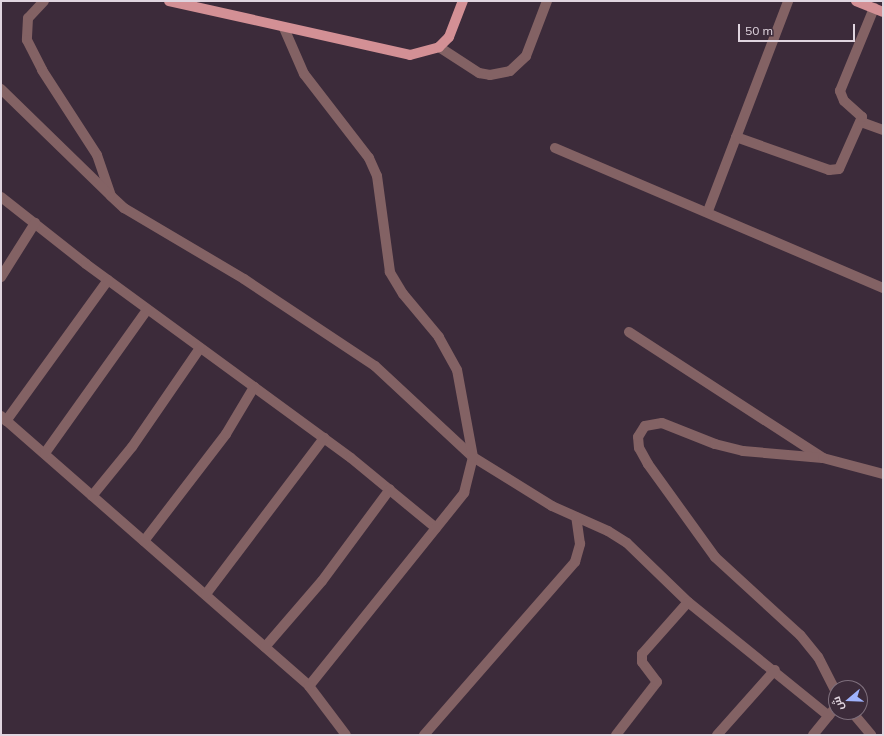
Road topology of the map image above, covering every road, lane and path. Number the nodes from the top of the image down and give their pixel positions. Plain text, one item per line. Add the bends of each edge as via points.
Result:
1 (44, 1) edge
2 (169, 1) edge
3 (463, 1) edge
4 (547, 1) edge
5 (788, 1) edge
6 (856, 1) edge
7 (878, 10) edge
8 (284, 28) junction
9 (439, 47) junction
10 (1, 89) edge
11 (861, 122) junction
12 (883, 130) edge
13 (736, 136) junction
14 (555, 148) dead end
15 (111, 196) junction
16 (1, 197) edge
17 (708, 211) junction
18 (35, 223) junction
19 (1, 277) edge
20 (108, 280) junction
21 (883, 288) edge
22 (148, 310) junction
23 (629, 332) dead end
24 (200, 348) junction
25 (254, 387) junction
26 (4, 419) edge
27 (324, 438) junction
28 (45, 453) junction
29 (473, 457) junction
30 (823, 458) junction
31 (883, 474) edge
32 (390, 489) junction
33 (92, 496) junction
34 (576, 518) junction
35 (436, 528) junction
36 (144, 541) junction
37 (206, 594) junction
38 (688, 602) junction
39 (265, 647) junction
40 (776, 670) junction
41 (830, 680) edge
42 (308, 686) junction
43 (828, 715) edge
44 (828, 717) edge
45 (859, 720) edge
46 (346, 735) edge
47 (424, 735) edge
48 (616, 735) edge
49 (717, 735) edge
50 (812, 735) edge
51 (871, 735) edge

1 - 15 street via 28,18 27,40 42,70 97,155
2 - 8 main road
3 - 9 main road via 449,37
4 - 9 street via 526,56 510,71 490,75 479,73
5 - 13 street
6 - 7 main road
7 - 11 street via 840,91 844,101 861,114
8 - 9 main road via 391,53 410,55
8 - 29 street via 304,74 369,158 377,176 390,272 449,352 457,370
10 - 15 street
11 - 12 street
11 - 13 street via 841,167 833,170
13 - 17 street
14 - 17 street
15 - 29 street via 142,222 244,279 375,366
16 - 18 street
17 - 21 street
18 - 19 street
18 - 20 street
20 - 22 street
20 - 26 street
22 - 24 street
22 - 28 street
23 - 30 street
24 - 25 street
24 - 33 street via 132,447
25 - 27 street
25 - 36 street via 226,434
26 - 28 street
27 - 32 street
27 - 37 street
28 - 33 street
29 - 34 street
29 - 35 street via 464,493
30 - 31 street
30 - 41 street via 743,451 715,444 662,423 645,426 638,437 639,448 648,464 715,557 800,635 818,657
32 - 35 street
32 - 39 street via 322,581
33 - 36 street
34 - 38 street via 627,543
34 - 47 street via 580,544 575,562
35 - 42 street
36 - 37 street
37 - 39 street
38 - 40 street
38 - 48 street via 642,654 642,662 657,682
39 - 42 street
40 - 43 street
40 - 49 street
42 - 46 street
44 - 50 street
45 - 51 street

